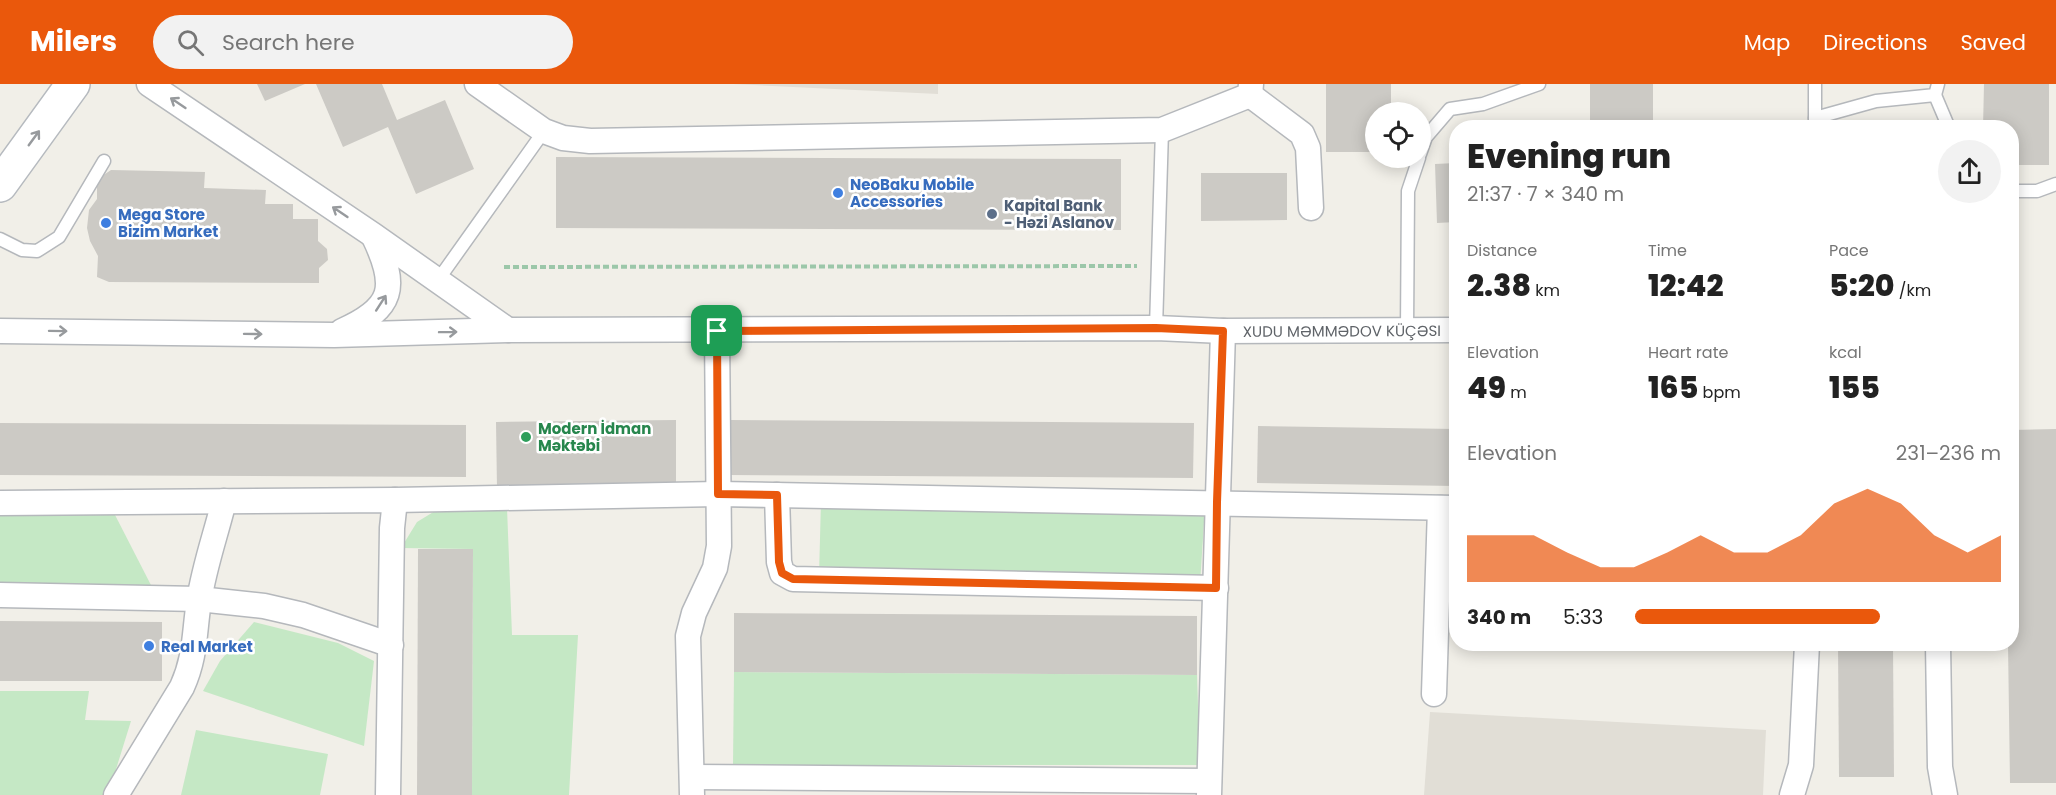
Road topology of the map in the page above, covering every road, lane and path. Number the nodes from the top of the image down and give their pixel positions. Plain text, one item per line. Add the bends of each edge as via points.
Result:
1 (73, 84) edge
2 (149, 84) edge
3 (477, 84) edge
4 (1539, 84) edge
5 (1815, 84) edge
6 (1251, 90) edge
7 (1936, 90) edge
8 (1815, 120) edge
9 (1823, 120) edge
10 (1946, 120) edge
11 (1162, 130) junction
12 (544, 131) junction
13 (1431, 131) edge
14 (104, 161) dead end
15 (1416, 168) edge
16 (2056, 184) edge
17 (0, 185) edge
18 (2019, 191) edge
19 (1311, 208) dead end
20 (373, 235) junction
21 (0, 239) edge
22 (1158, 266) junction
23 (504, 267) dead end
24 (438, 280) junction
25 (1156, 328) junction
26 (508, 330) junction
27 (1407, 330) junction
28 (1449, 330) edge
29 (0, 331) edge
30 (717, 331) junction
31 (1223, 331) junction
32 (334, 335) junction
33 (718, 494) junction
34 (777, 495) junction
35 (395, 500) junction
36 (224, 501) junction
37 (1217, 502) junction
38 (0, 503) edge
39 (1448, 508) edge
40 (1216, 588) junction
41 (0, 595) edge
42 (199, 599) junction
43 (391, 645) junction
44 (1806, 651) edge
45 (1938, 651) edge
46 (1434, 694) dead end
47 (692, 786) edge
48 (1209, 788) edge
49 (116, 795) edge
50 (388, 795) edge
51 (1792, 795) edge
52 (1945, 795) edge

17 -> 1 main road
20 -> 2 street
3 - 12 street
4 - 13 lane via 1483,104 1450,109
5 - 8 lane
6 - 11 street
6 - 19 street via 1302,134 1308,148
7 - 9 lane via 1876,101
7 - 10 lane
11 - 12 street via 590,141
11 - 22 lane
12 - 24 lane
14 - 21 lane via 59,237 37,252 22,250
15 - 27 lane via 1408,190
16 - 18 lane via 2037,191
20 - 24 street
32 -> 20 street via 371,316 387,294 386,260
22 - 23 path
22 - 25 lane
24 - 26 street
25 - 30 street, XUDU MƏMMƏDOV KÜÇƏSI
25 - 31 street, XUDU MƏMMƏDOV KÜÇƏSI
26 - 30 street, XUDU MƏMMƏDOV KÜÇƏSI
32 -> 26 street, XUDU MƏMMƏDOV KÜÇƏSI
27 - 28 street, XUDU MƏMMƏDOV KÜÇƏSI
27 - 31 street, XUDU MƏMMƏDOV KÜÇƏSI
29 -> 32 street, XUDU MƏMMƏDOV KÜÇƏSI
30 - 33 street
31 - 37 street
33 - 34 street
33 - 35 street
33 - 47 street via 719,546 715,568 688,636
34 - 37 street
34 - 40 street via 779,562 782,573 793,579
35 - 36 street
35 - 43 street
36 - 38 street
36 - 42 street
37 - 39 street
37 - 40 street
39 - 46 street
40 - 48 street
41 - 42 street
42 - 43 street via 303,615
42 - 49 street via 190,670
43 - 50 street
44 - 51 street via 1801,765
45 - 52 street via 1940,767
47 - 48 street

